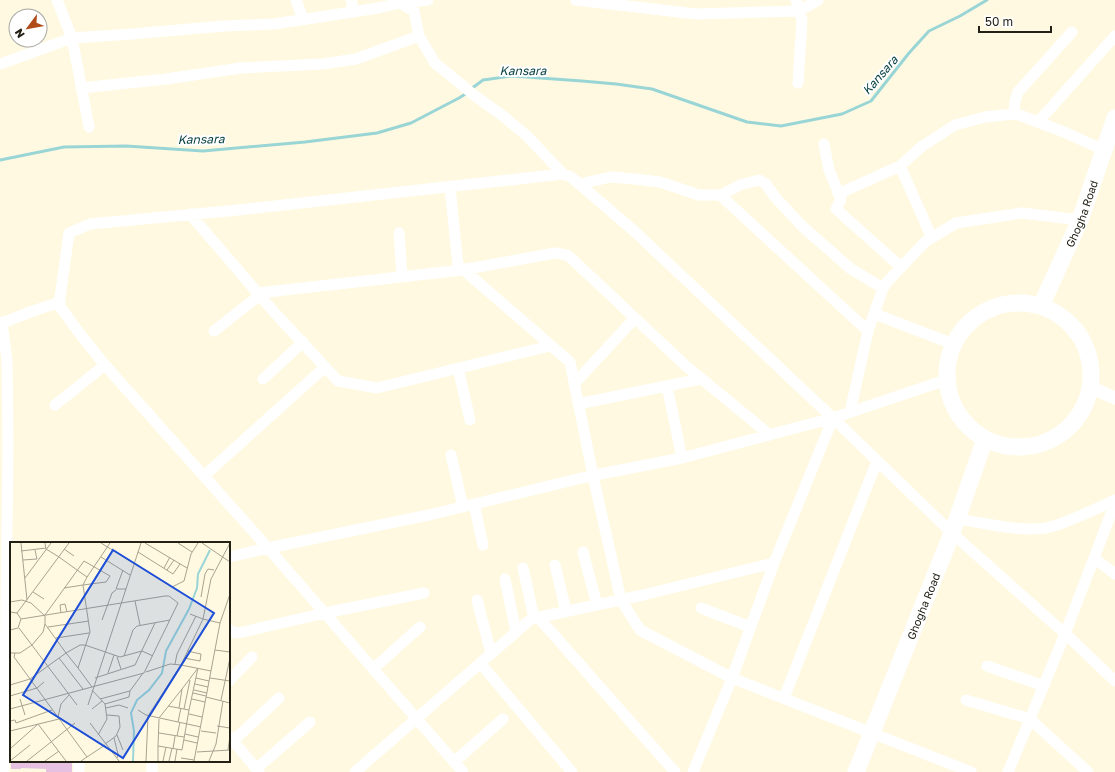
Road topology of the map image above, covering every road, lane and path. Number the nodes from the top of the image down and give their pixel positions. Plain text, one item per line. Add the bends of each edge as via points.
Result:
1 (57, 0) edge
2 (296, 0) edge
3 (351, 0) edge
4 (428, 0) edge
5 (576, 0) edge
6 (818, 0) edge
7 (400, 2) edge
8 (663, 5) edge
9 (797, 5) edge
10 (354, 12) junction
11 (303, 19) junction
12 (1072, 32) dead end
13 (419, 36) junction
14 (1115, 36) edge
15 (72, 38) junction
16 (0, 64) edge
17 (798, 83) dead end
18 (81, 88) junction
19 (1014, 114) junction
20 (1115, 118) edge
21 (1038, 122) junction
22 (89, 127) dead end
23 (824, 144) dead end
24 (1108, 147) edge
25 (900, 166) junction
26 (563, 174) junction
27 (579, 184) junction
28 (450, 187) junction
29 (720, 194) junction
30 (838, 194) junction
31 (190, 214) junction
32 (1080, 220) junction
33 (399, 233) dead end
34 (932, 238) junction
35 (901, 267) junction
36 (462, 270) junction
37 (402, 276) junction
38 (883, 288) junction
39 (259, 294) junction
40 (60, 302) junction
41 (1041, 306) junction
42 (874, 314) junction
43 (635, 318) junction
44 (1, 323) edge
45 (214, 331) dead end
46 (868, 331) junction
47 (302, 342) junction
48 (953, 344) junction
49 (550, 346) junction
50 (105, 365) junction
51 (325, 367) junction
52 (458, 368) junction
53 (263, 379) dead end
54 (700, 379) junction
55 (946, 380) junction
56 (574, 384) junction
57 (667, 386) junction
58 (1090, 387) junction
59 (1115, 398) edge
60 (578, 404) junction
61 (55, 405) dead end
62 (850, 412) junction
63 (833, 418) junction
64 (470, 420) dead end
65 (770, 435) junction
66 (985, 439) junction
67 (451, 455) dead end
68 (682, 458) junction
69 (877, 461) junction
70 (204, 476) junction
71 (593, 476) junction
72 (1115, 502) edge
73 (474, 504) junction
74 (463, 507) junction
75 (955, 526) junction
76 (483, 545) dead end
77 (268, 548) junction
78 (583, 552) dead end
79 (230, 557) edge
80 (1094, 558) junction
81 (774, 563) junction
82 (555, 565) dead end
83 (523, 568) dead end
84 (1115, 574) edge
85 (505, 579) dead end
86 (424, 593) dead end
87 (477, 600) dead end
88 (621, 600) junction
89 (597, 605) junction
90 (701, 608) dead end
91 (5, 610) edge
92 (566, 611) junction
93 (325, 613) junction
94 (536, 618) junction
95 (420, 627) dead end
96 (750, 627) junction
97 (230, 630) edge
98 (516, 632) junction
99 (1065, 634) junction
100 (491, 653) junction
101 (252, 657) dead end
102 (480, 663) junction
103 (8, 665) edge
104 (987, 666) dead end
105 (374, 669) junction
106 (732, 678) junction
107 (2, 680) edge
108 (230, 680) edge
109 (1114, 680) edge
110 (1044, 686) junction
111 (279, 698) dead end
112 (784, 698) junction
113 (966, 700) dead end
114 (8, 710) edge
115 (416, 718) junction
116 (1030, 718) junction
117 (503, 719) dead end
118 (310, 722) dead end
119 (872, 733) junction
120 (231, 738) edge
121 (454, 762) junction
122 (257, 771) edge
123 (4, 772) edge
124 (355, 772) edge
125 (463, 772) edge
126 (572, 772) edge
127 (675, 772) edge
128 (693, 772) edge
129 (856, 772) edge
130 (971, 772) edge
131 (1008, 772) edge
132 (1088, 772) edge

1 - 15 street
2 - 11 street
3 - 10 street
4 - 7 street
5 - 8 street
6 - 9 street
7 - 10 street
7 - 13 street via 414,11
8 - 9 street via 696,14
9 - 17 street via 802,20
10 - 11 street
11 - 15 street via 274,24
12 - 19 street via 1018,92
13 - 18 street via 356,59 323,64 241,68
13 - 26 street via 435,63 527,136
14 - 21 street
15 - 16 street
15 - 18 street
18 - 22 street
19 - 21 street
19 - 25 street via 985,117 955,125 922,147
20 - 24 main road, Ghogha Road
21 - 24 street
23 - 30 street via 829,170
24 - 32 main road, Ghogha Road
25 - 30 street
25 - 34 street
26 - 27 street
26 - 28 street
27 - 29 street via 611,177 660,182 699,195
27 - 63 street via 633,230
28 - 31 street
28 - 36 street via 458,265
29 - 38 street via 759,180 766,184 802,226 851,269
29 - 46 street
30 - 35 street via 841,199 836,209
31 - 39 street
31 - 40 street via 90,224 69,233
32 - 34 street via 1022,213 956,223
32 - 41 main road, Ghogha Road
33 - 37 street
34 - 35 street
35 - 38 street
36 - 37 street
36 - 43 street via 561,253 572,259
36 - 49 street
37 - 39 street
38 - 42 street
39 - 45 street
39 - 47 street
40 - 44 street
40 - 50 street via 59,305
41 - 48 main road via 1018,302 994,306 974,317
41 - 58 main road via 1057,313 1081,338 1088,353
42 - 46 street
42 - 48 street
43 - 54 street
43 - 56 street
44 - 91 street via 7,360
46 - 62 street
47 - 51 street
47 - 53 street
48 - 55 main road via 948,356
49 - 52 street
49 - 56 street via 570,362
50 - 61 street
50 - 70 street
51 - 52 street via 338,381 377,388
51 - 70 street
52 - 64 street
54 - 57 street
54 - 65 street
55 - 62 street
55 - 66 main road via 952,404 966,424
56 - 60 street
57 - 60 street
57 - 68 street
58 - 59 street
58 - 66 main road via 1083,409 1069,427 1051,440 1029,447 1006,446
60 - 71 street
62 - 63 street
63 - 65 street
63 - 69 street
63 - 81 street
65 - 68 street
66 - 75 main road, Ghogha Road
67 - 74 street
68 - 71 street
69 - 75 street
69 - 112 street
70 - 77 street
71 - 73 street
71 - 88 street
72 - 75 street via 1048,528
72 - 80 street
73 - 74 street
73 - 76 street
74 - 77 street
75 - 99 street
75 - 119 main road, Ghogha Road
77 - 79 street
77 - 93 street
78 - 89 street
80 - 84 street
80 - 99 street
81 - 88 street
81 - 96 street
82 - 92 street
83 - 94 street
85 - 98 street
86 - 93 street
87 - 100 street
88 - 89 street
88 - 106 street via 640,630
89 - 92 street
90 - 96 street
91 - 103 street
92 - 94 street
93 - 97 street via 243,632
93 - 105 street
94 - 98 street via 531,619
94 - 127 street
95 - 105 street
96 - 106 street
98 - 100 street
99 - 109 street
99 - 110 street
100 - 102 street
101 - 108 street
102 - 115 street
102 - 126 street
103 - 107 street
104 - 110 street
105 - 115 street
106 - 112 street
106 - 128 street
107 - 114 street
110 - 116 street
111 - 120 street
112 - 119 street
113 - 116 street
114 - 123 street
115 - 121 street
115 - 124 street
116 - 131 street
116 - 132 street
117 - 121 street
118 - 122 street
119 - 129 main road, Ghogha Road
119 - 130 street
120 - 122 street
121 - 125 street

